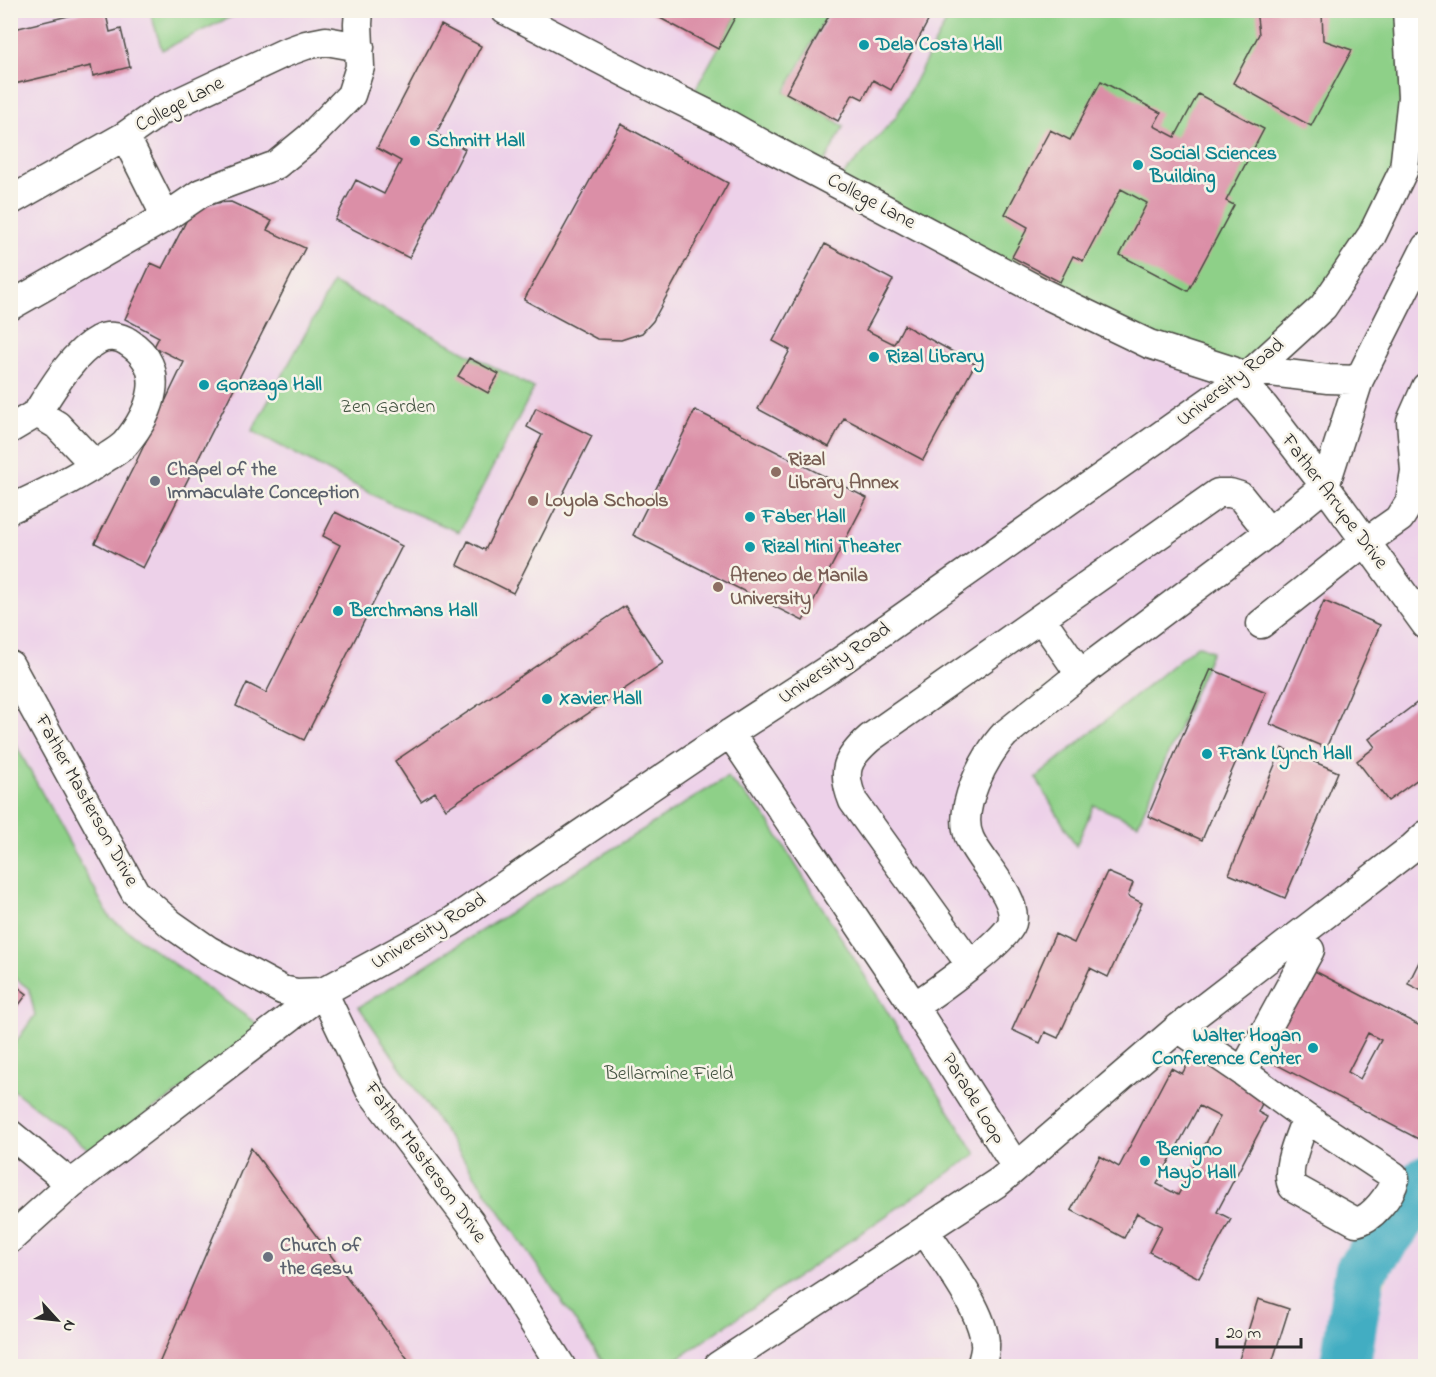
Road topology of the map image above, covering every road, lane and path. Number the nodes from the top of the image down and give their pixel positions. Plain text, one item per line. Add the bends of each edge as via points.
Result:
1 (359, 10) edge
2 (506, 10) edge
3 (1407, 10) edge
4 (360, 47) junction
5 (125, 136) junction
6 (10, 201) edge
7 (166, 217) junction
8 (1425, 247) edge
9 (10, 306) edge
10 (1248, 375) junction
11 (1359, 380) junction
12 (1425, 387) edge
13 (37, 413) junction
14 (10, 429) edge
15 (95, 465) junction
16 (1420, 474) edge
17 (1325, 486) junction
18 (10, 509) edge
19 (1269, 532) junction
20 (1365, 543) junction
21 (1041, 618) junction
22 (1261, 624) dead end
23 (1425, 625) edge
24 (10, 665) edge
25 (1080, 674) junction
26 (730, 733) junction
27 (1425, 835) edge
28 (1310, 950) dead end
29 (970, 964) junction
30 (322, 992) junction
31 (914, 1006) junction
32 (1178, 1028) junction
33 (1243, 1072) junction
34 (1306, 1118) dead end
35 (10, 1134) edge
36 (1016, 1167) junction
37 (71, 1184) junction
38 (925, 1231) junction
39 (10, 1239) edge
40 (561, 1366) edge
41 (718, 1366) edge
42 (981, 1366) edge

1 - 4 street
2 - 10 street, College Lane via 1043,293 1149,344
3 - 10 street, University Road via 1413,97 1404,169 1372,235 1323,308
4 - 5 street, College Lane via 326,41 306,45 162,110
4 - 7 street via 360,68 351,95 309,138 276,165 201,193
5 - 6 street, College Lane
5 - 7 street
7 - 9 street
8 - 11 street
10 - 11 street
10 - 17 street, Father Arrupe Drive
10 - 26 street, University Road via 838,663
11 - 17 street
12 - 16 street via 1411,421
13 - 14 street
13 - 15 street via 57,425
13 - 15 street via 63,374 99,339 109,336 136,347 147,358 152,372 149,404 123,445
15 - 18 street
16 - 20 street via 1400,518
17 - 19 street
17 - 20 street, Father Arrupe Drive
19 - 21 street via 1240,496 1218,493
19 - 25 street
20 - 22 street
20 - 23 street, Father Arrupe Drive
21 - 25 street
21 - 29 street via 870,738 854,752 846,768 846,783 853,801
24 - 30 street, Father Masterson Drive via 135,892 207,950 282,990
25 - 29 street via 995,744 974,784 968,807 969,837 1012,906 1013,916 999,942
26 - 30 street, University Road via 451,922
26 - 31 street, Parade Loop
27 - 32 street
28 - 33 street
29 - 31 street
30 - 37 street, University Road
30 - 40 street, Father Masterson Drive via 370,1090 470,1222
31 - 36 street, Parade Loop
32 - 33 street
32 - 36 street
33 - 34 street
35 - 37 street
36 - 38 street
37 - 39 street, University Road
38 - 41 street
38 - 42 street via 979,1320 986,1344

